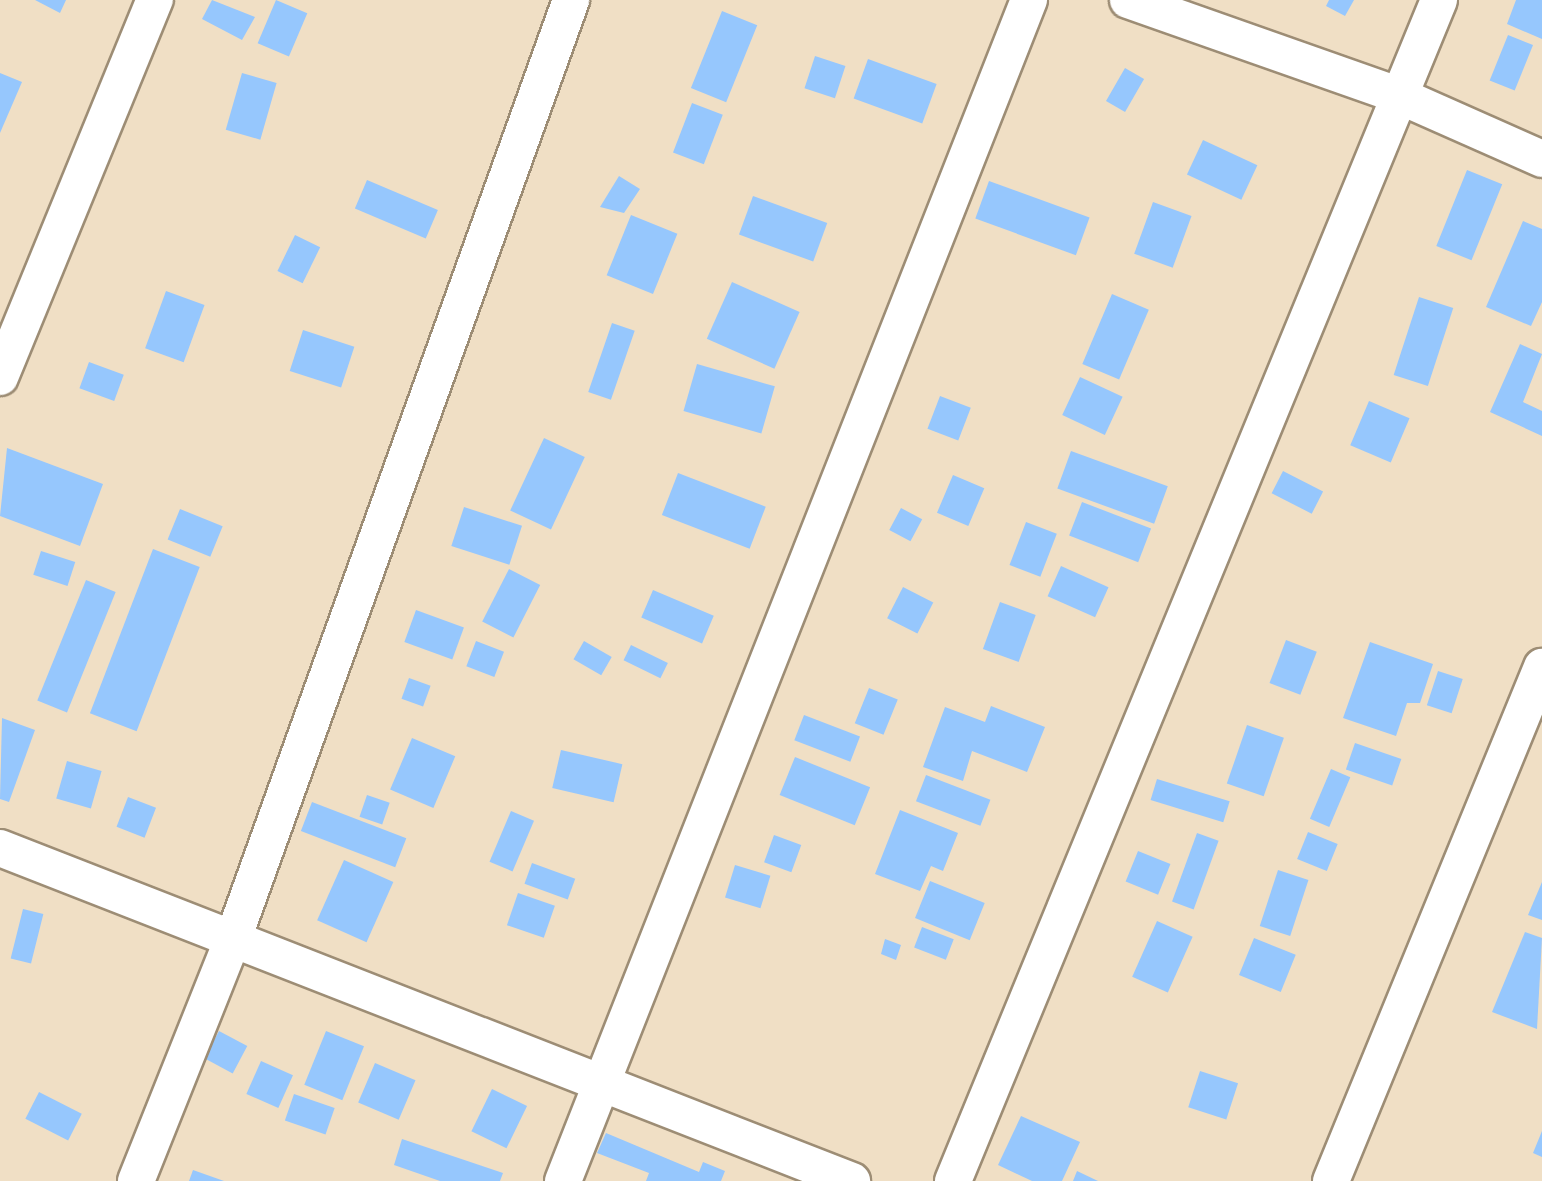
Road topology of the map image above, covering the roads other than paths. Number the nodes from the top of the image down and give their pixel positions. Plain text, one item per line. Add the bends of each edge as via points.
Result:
1 (155, 0) edge
2 (571, 0) edge
3 (1029, 0) edge
4 (1128, 0) edge
5 (1439, 0) edge
6 (1400, 96) junction
7 (1542, 159) edge
8 (0, 377) edge
9 (1542, 667) edge
10 (0, 848) edge
11 (233, 939) junction
12 (600, 1083) junction
13 (136, 1181) edge
14 (563, 1181) edge
15 (852, 1181) edge
16 (953, 1181) edge
17 (1331, 1181) edge

1 - 8 street
2 - 11 street
3 - 12 street
4 - 6 street
5 - 6 street
6 - 7 street
6 - 16 street
9 - 17 street
10 - 11 street
11 - 12 street
11 - 13 street
12 - 14 street
12 - 15 street

